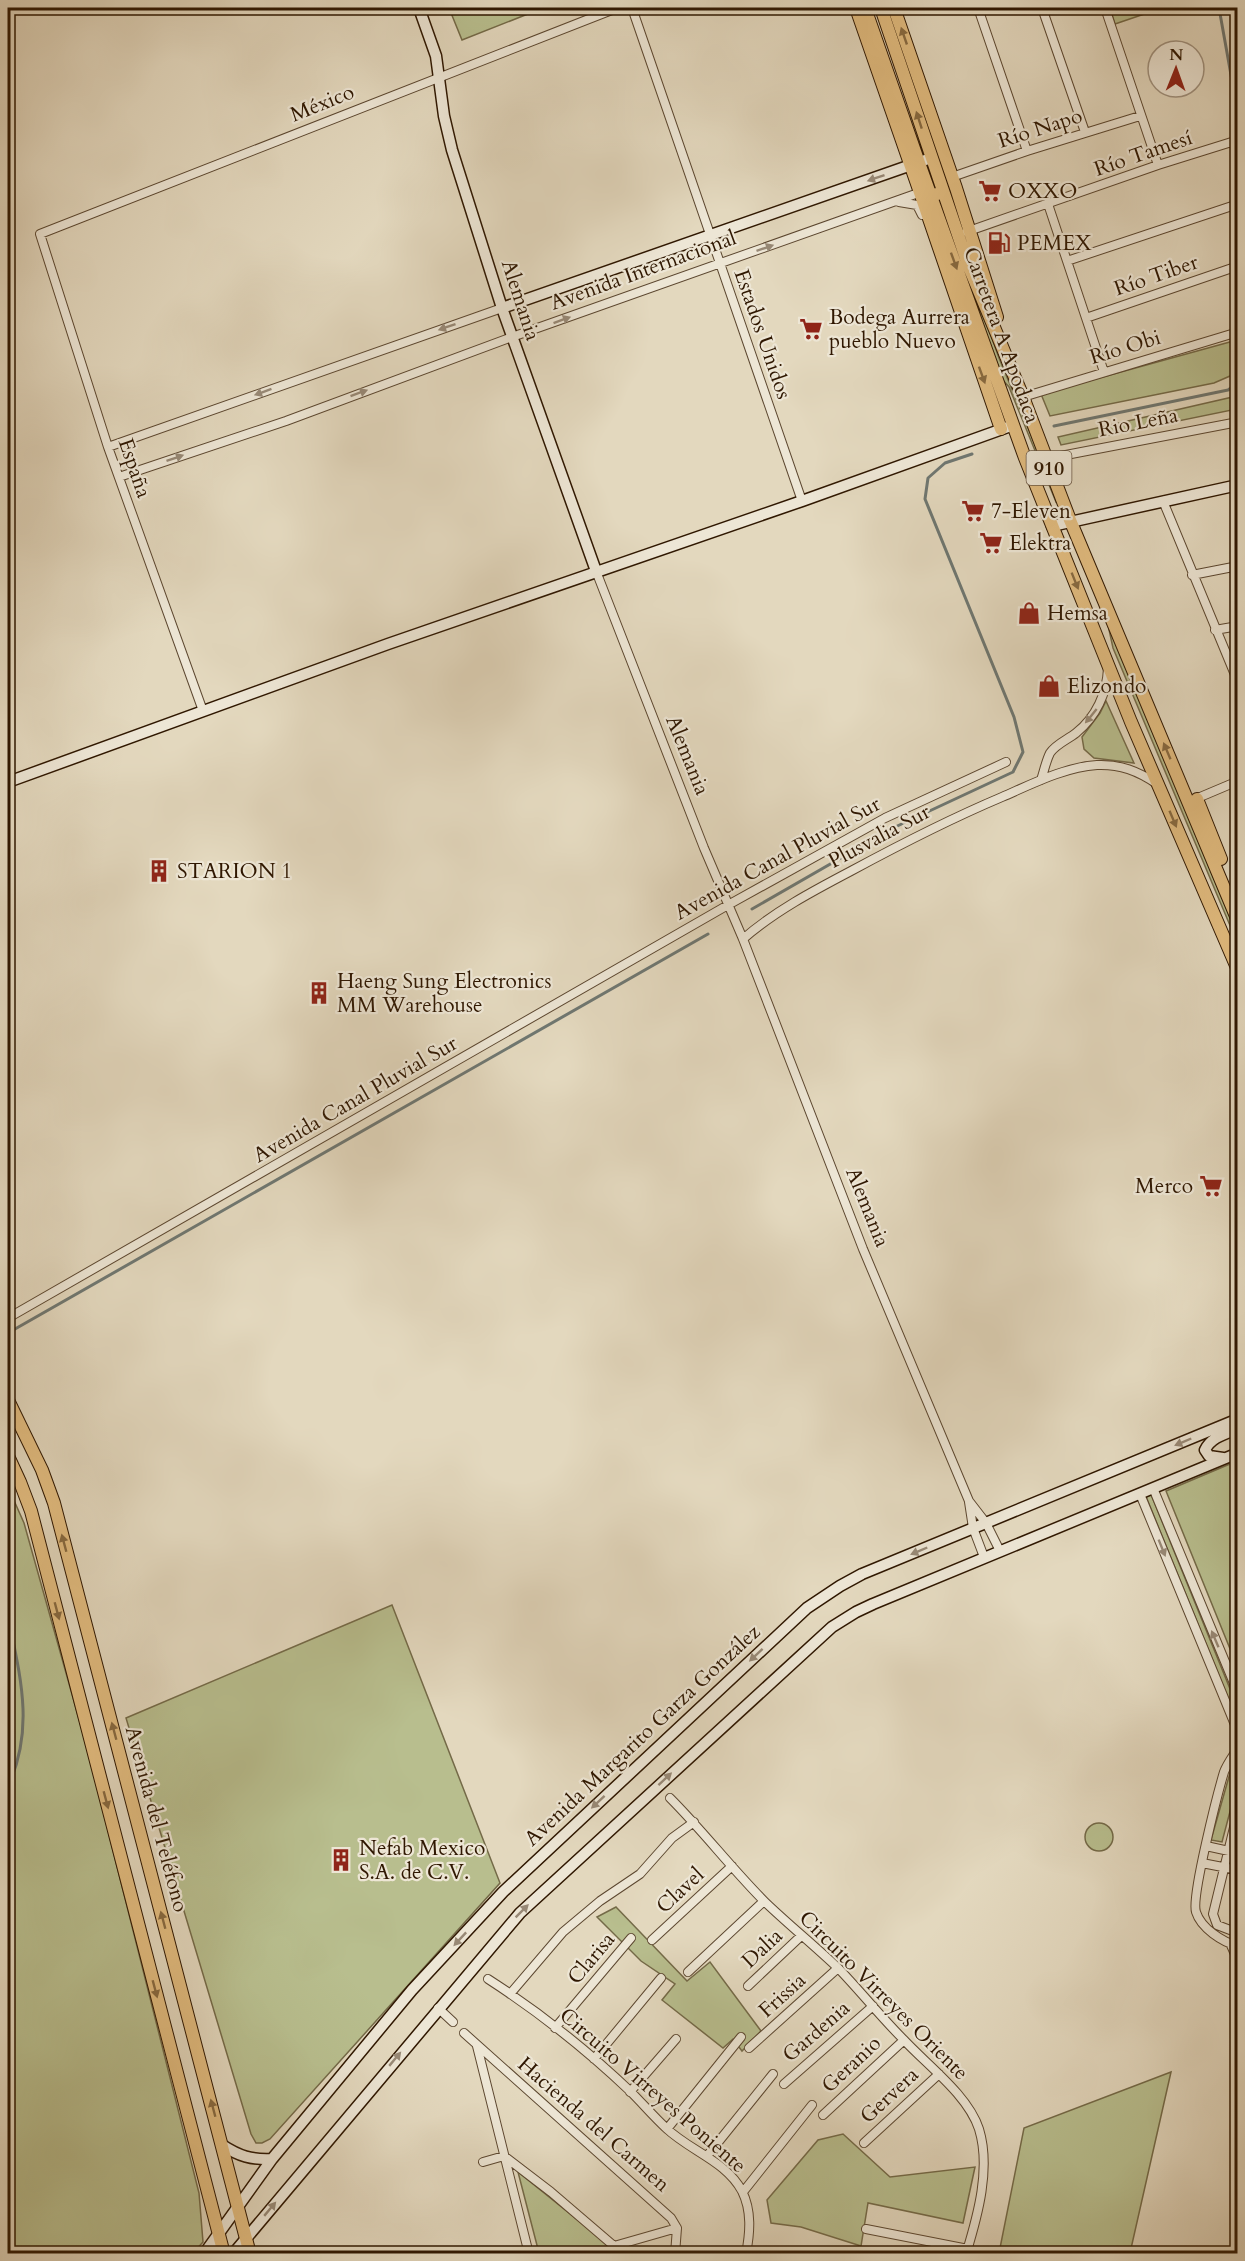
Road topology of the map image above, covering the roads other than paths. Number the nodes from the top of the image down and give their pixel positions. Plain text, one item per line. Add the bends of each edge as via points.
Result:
1 (419, 8) edge
2 (617, 8) edge
3 (632, 8) edge
4 (856, 8) edge
5 (865, 8) edge
6 (881, 8) edge
7 (894, 8) edge
8 (978, 8) edge
9 (1042, 8) edge
10 (1104, 8) edge
11 (1234, 8) edge
12 (1238, 39) edge
13 (439, 76) junction
14 (1140, 116) junction
15 (1085, 132) junction
16 (1236, 141) edge
17 (1027, 151) junction
18 (1238, 157) edge
19 (931, 158) junction
20 (914, 165) junction
21 (1158, 165) junction
22 (952, 177) junction
23 (942, 188) junction
24 (926, 196) junction
25 (892, 203) junction
26 (1048, 204) junction
27 (1238, 204) edge
28 (929, 219) junction
29 (964, 233) junction
30 (40, 234) joint
31 (711, 237) junction
32 (1067, 261) junction
33 (720, 264) junction
34 (1238, 266) edge
35 (502, 308) junction
36 (1086, 318) junction
37 (1238, 332) edge
38 (512, 337) junction
39 (1104, 372) junction
40 (1023, 397) junction
41 (1238, 422) edge
42 (1013, 424) junction
43 (1001, 429) junction
44 (108, 447) junction
45 (1045, 459) junction
46 (119, 477) junction
47 (1238, 485) edge
48 (802, 501) junction
49 (1163, 501) junction
50 (1070, 520) junction
51 (1052, 526) junction
52 (1238, 566) edge
53 (596, 571) junction
54 (1192, 574) junction
55 (1238, 626) edge
56 (1215, 630) junction
57 (1108, 661) junction
58 (1238, 682) edge
59 (202, 711) junction
60 (1006, 762) dead end
61 (1041, 780) junction
62 (1238, 781) edge
63 (8, 782) edge
64 (1158, 785) junction
65 (1193, 800) junction
66 (1238, 899) edge
67 (728, 905) junction
68 (1238, 921) edge
69 (743, 939) junction
70 (1238, 970) edge
71 (8, 1318) edge
72 (8, 1400) edge
73 (1238, 1419) edge
74 (1238, 1429) edge
75 (1238, 1453) edge
76 (8, 1456) edge
77 (1226, 1458) junction
78 (1153, 1488) junction
79 (1140, 1494) junction
80 (969, 1501) junction
81 (986, 1523) junction
82 (972, 1528) junction
83 (1000, 1551) junction
84 (984, 1557) junction
85 (1238, 1692) edge
86 (1238, 1732) edge
87 (1238, 1748) edge
88 (670, 1798) dead end
89 (1238, 1811) edge
90 (694, 1822) junction
91 (1206, 1846) junction
92 (1227, 1851) junction
93 (1238, 1853) edge
94 (1202, 1863) junction
95 (732, 1866) junction
96 (1223, 1867) junction
97 (1238, 1870) edge
98 (764, 1901) junction
99 (1225, 1930) junction
100 (1238, 1933) edge
101 (801, 1936) junction
102 (631, 1938) dead end
103 (651, 1940) dead end
104 (1234, 1945) edge
105 (1238, 1961) edge
106 (838, 1968) junction
107 (688, 1972) dead end
108 (661, 1978) dead end
109 (488, 1979) dead end
110 (748, 1986) dead end
111 (510, 1994) junction
112 (873, 2006) junction
113 (438, 2008) junction
114 (453, 2022) dead end
115 (555, 2028) junction
116 (464, 2033) dead end
117 (741, 2037) dead end
118 (676, 2039) dead end
119 (904, 2040) junction
120 (476, 2044) junction
121 (749, 2048) dead end
122 (594, 2059) junction
123 (773, 2074) dead end
124 (939, 2074) junction
125 (783, 2084) dead end
126 (630, 2092) junction
127 (812, 2105) dead end
128 (823, 2115) dead end
129 (667, 2129) junction
130 (864, 2143) dead end
131 (222, 2145) junction
132 (504, 2156) junction
133 (707, 2156) junction
134 (272, 2159) junction
135 (483, 2162) dead end
136 (743, 2192) junction
137 (238, 2206) junction
138 (677, 2228) junction
139 (866, 2229) dead end
140 (219, 2235) junction
141 (246, 2237) junction
142 (614, 2250) edge
143 (967, 2251) edge
144 (204, 2253) edge
145 (224, 2253) edge
146 (232, 2253) edge
147 (250, 2253) edge
148 (529, 2253) edge
149 (675, 2253) edge
150 (746, 2253) edge

1 - 13 main road, Alemania
2 - 13 street, México
3 - 31 street, Estados Unidos
4 - 20 main road
5 - 20 main road, Carretera A Apodaca / 910
19 -> 6 main road, Carretera A Apodaca
22 -> 7 main road
8 - 17 street
9 - 15 street
10 - 14 street
11 - 12 street
13 - 30 street, México
13 - 35 main road, Alemania via 452,150
14 - 15 street, Río Napo
14 - 21 street
15 - 17 street, Río Napo
16 - 18 street
16 - 21 street, Río Tamesí
17 - 22 street, Río Napo
19 - 20 main road, Avenida Internacional
19 - 23 main road, Carretera A Apodaca
20 - 24 main road, Carretera A Apodaca / 910
20 -> 31 main road, Avenida Internacional
21 - 26 street, Río Tamesí
22 - 29 main road
23 - 24 main road
23 - 29 main road, Carretera A Apodaca
24 - 25 street, Avenida Internacional
24 - 28 main road
24 -> 42 main road, Carretera A Apodaca / 910
25 - 28 street via 917,205
33 -> 25 street, Avenida Internacional
26 - 29 street, Río Tamesí
26 - 32 street
27 - 32 street
28 -> 43 main road
29 - 40 main road, Carretera A Apodaca / 910
30 - 44 street, España
31 - 33 street, Estados Unidos
31 - 35 main road, Avenida Internacional
32 - 36 street
38 -> 33 street, Avenida Internacional
33 - 48 street, Estados Unidos
34 - 36 street, Río Tiber
35 - 38 main road, Alemania
35 -> 44 street, Avenida Internacional
36 - 39 street
37 - 39 street, Río Obi
46 -> 38 street, Avenida Internacional via 286,421
38 - 53 main road, Alemania
39 - 40 street, Río Obi
40 - 45 main road, Carretera A Apodaca / 910
41 - 45 street, Rio Leña
42 - 43 main road
42 - 51 main road, Carretera A Apodaca / 910
43 - 48 main road
44 - 46 street, España
45 - 50 main road, Carretera A Apodaca / 910
46 - 59 street, España
47 - 49 main road
48 - 53 main road
49 - 50 main road
49 - 54 street
50 - 51 main road
65 -> 50 main road, Carretera A Apodaca / 910
51 -> 57 main road, Carretera A Apodaca / 910
52 - 54 street
53 - 59 main road
53 - 67 street, Alemania
54 - 56 street
55 - 56 street
56 - 58 street
57 -> 61 street via 1098,708 1077,732 1055,747
57 - 64 main road, Carretera A Apodaca / 910
59 - 63 main road
60 - 67 street, Avenida Canal Pluvial Sur via 885,818
61 - 64 street, Plusvalia Sur via 1082,768 1113,765 1142,774
61 - 69 street, Plusvalia Sur via 941,823 882,854 802,897
62 - 65 street
64 -> 70 main road, Carretera A Apodaca / 910
65 - 66 main road
65 - 68 main road, Carretera A Apodaca / 910
67 - 69 street, Alemania
67 - 71 street, Avenida Canal Pluvial Sur
69 - 80 street, Alemania via 863,1249
131 -> 72 main road, Avenida del Teléfono via 54,1503
73 -> 81 main road, Avenida Margarito Garza González
74 - 77 main road via 1211,1441 1205,1450 1209,1456
75 - 77 main road
76 -> 140 main road via 31,1511
77 - 78 main road
78 - 79 main road
85 -> 78 street
79 - 83 main road
79 -> 86 street
80 - 81 street, Alemania
80 - 82 street, Alemania
81 - 82 main road, Avenida Margarito Garza González
81 - 83 street, Alemania
82 - 84 street, Alemania
82 -> 134 main road, Avenida Margarito Garza González via 862,1574 822,1597 792,1621 503,1892 412,1990
83 - 84 main road
113 -> 84 main road via 520,1913 832,1627 856,1612
87 - 91 street via 1225,1772
88 - 90 street, Circuito Virreyes Oriente
89 - 92 street
90 - 95 street, Circuito Virreyes Oriente
90 - 111 street via 672,1838 640,1874 563,1932
91 - 92 street
91 - 94 street
92 - 93 street
92 - 96 street
94 - 96 street
94 - 104 street via 1195,1910 1210,1931
95 - 98 street, Circuito Virreyes Oriente
95 - 103 street, Clavel
96 - 97 street
96 - 99 street via 1213,1914 1215,1923
98 - 101 street, Circuito Virreyes Oriente
98 - 107 street
99 - 100 street
99 - 104 street
101 - 106 street, Circuito Virreyes Oriente
101 - 110 street, Dalia
102 - 115 street, Clarisa
104 - 105 street
106 - 112 street, Circuito Virreyes Oriente
106 - 121 street, Frissia
108 - 122 street
109 - 111 street, Circuito Virreyes Poniente
111 - 115 street, Circuito Virreyes Poniente
112 - 119 street, Circuito Virreyes Oriente
112 - 125 street, Gardenia
113 - 114 street
141 -> 113 main road
115 - 122 street, Circuito Virreyes Poniente
116 - 120 street, Hacienda del Carmen
117 - 129 street
118 - 126 street
119 - 124 street, Circuito Virreyes Oriente
119 - 128 street, Geranio
120 - 132 street
120 - 138 street, Hacienda del Carmen via 661,2207
122 - 126 street, Circuito Virreyes Poniente
123 - 133 street
124 - 130 street, Gervera
124 - 143 street, Circuito Virreyes Oriente via 971,2112 983,2147 979,2203
126 - 129 street, Circuito Virreyes Poniente
127 - 136 street
129 - 133 street, Circuito Virreyes Poniente
131 - 134 main road via 244,2157
131 - 137 main road, Avenida del Teléfono
132 - 135 street
132 - 142 street via 551,2192
132 - 148 street
133 - 136 street, Circuito Virreyes Poniente via 731,2175
134 - 137 main road, Avenida Margarito Garza González
136 - 150 street, Circuito Virreyes Poniente via 750,2222
137 - 140 main road, Avenida Margarito Garza González
137 - 141 main road, Avenida del Teléfono
138 - 142 street
138 - 149 street
139 - 143 street
140 - 144 main road, Avenida Margarito Garza González
140 - 145 main road
141 - 146 main road
141 - 147 main road, Avenida del Teléfono

